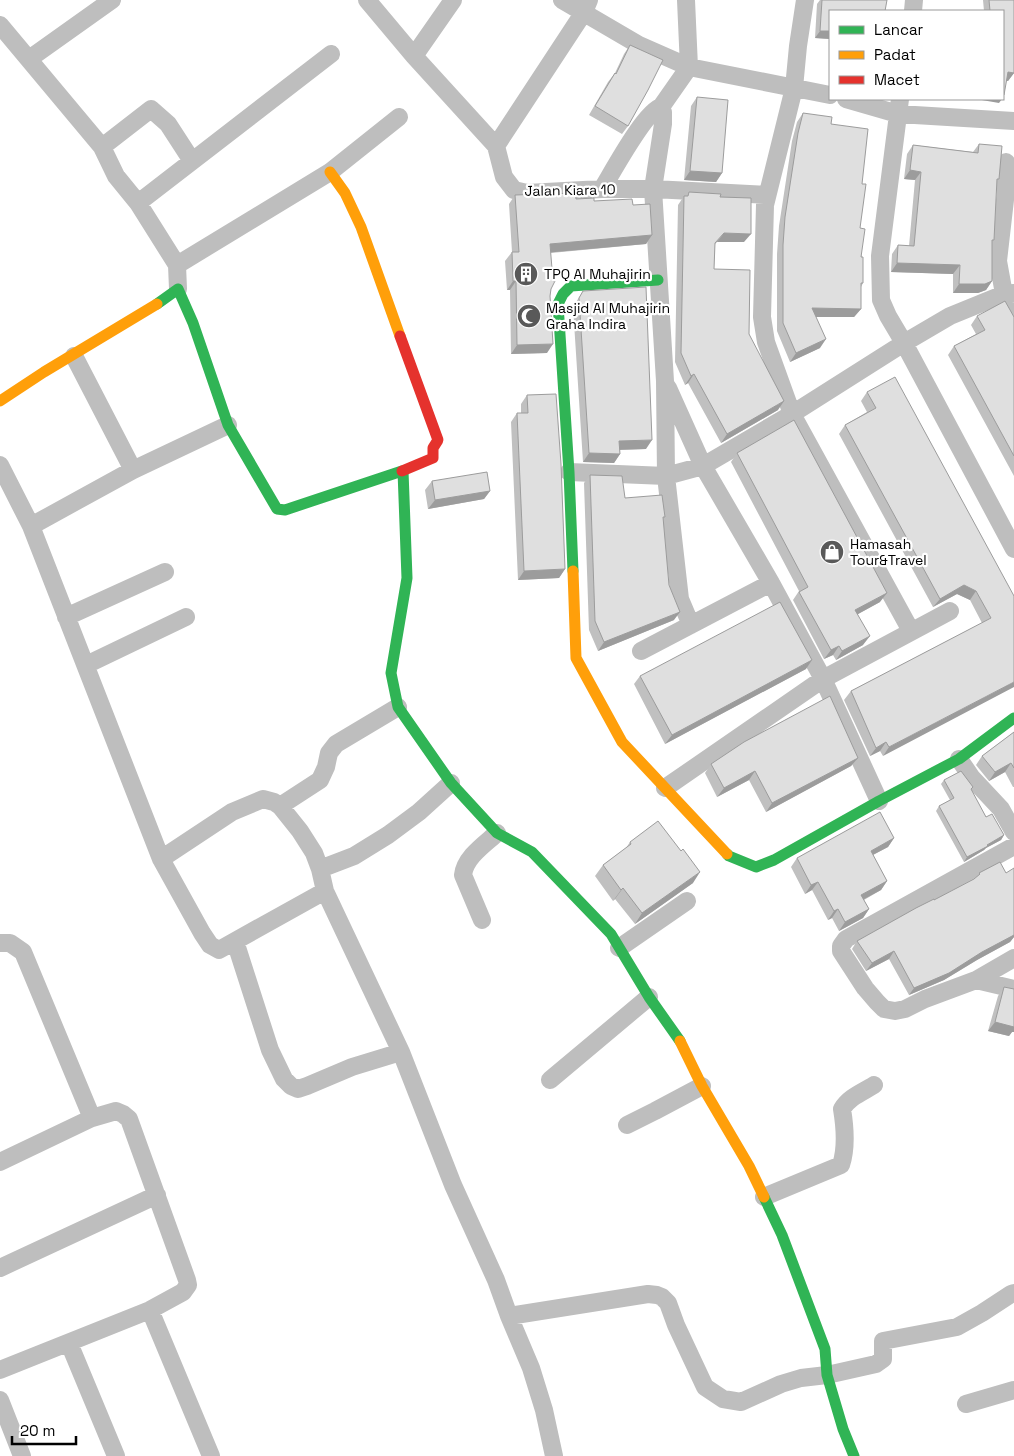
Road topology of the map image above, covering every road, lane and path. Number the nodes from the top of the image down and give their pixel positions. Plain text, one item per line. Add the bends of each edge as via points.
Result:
1 (112, 0) edge
2 (367, 0) edge
3 (453, 0) edge
4 (562, 0) edge
5 (686, 0) edge
6 (805, 0) edge
7 (587, 6) edge
8 (0, 25) edge
9 (331, 54) dead end
10 (414, 56) junction
11 (29, 59) junction
12 (689, 67) junction
13 (794, 88) junction
14 (829, 95) edge
15 (854, 100) edge
16 (899, 106) edge
17 (661, 107) junction
18 (399, 118) dead end
19 (1014, 121) edge
20 (496, 146) junction
21 (102, 147) junction
22 (192, 161) junction
23 (1006, 162) dead end
24 (330, 172) junction
25 (602, 189) junction
26 (653, 189) junction
27 (1010, 191) edge
28 (767, 195) junction
29 (138, 203) junction
30 (176, 264) junction
31 (658, 280) junction
32 (178, 289) junction
33 (1009, 293) edge
34 (1014, 313) edge
35 (904, 343) junction
36 (74, 356) junction
37 (665, 380) junction
38 (0, 401) edge
39 (792, 414) junction
40 (228, 425) junction
41 (0, 465) edge
42 (703, 466) junction
43 (133, 470) junction
44 (403, 471) junction
45 (569, 472) junction
46 (666, 476) junction
47 (31, 526) junction
48 (1014, 548) edge
49 (165, 572) dead end
50 (771, 583) junction
51 (950, 611) dead end
52 (66, 617) junction
53 (186, 617) dead end
54 (691, 625) junction
55 (911, 631) junction
56 (641, 651) dead end
57 (86, 665) junction
58 (823, 680) junction
59 (398, 707) junction
60 (1014, 718) edge
61 (959, 759) junction
62 (451, 783) junction
63 (665, 788) junction
64 (879, 801) junction
65 (280, 806) junction
66 (1014, 832) edge
67 (498, 833) junction
68 (1014, 846) edge
69 (161, 859) junction
70 (320, 869) junction
71 (325, 891) junction
72 (687, 901) dead end
73 (482, 920) dead end
74 (235, 941) junction
75 (0, 943) edge
76 (619, 948) junction
77 (1014, 958) edge
78 (976, 980) junction
79 (1014, 989) edge
80 (649, 997) junction
81 (401, 1052) junction
82 (550, 1080) dead end
83 (874, 1085) dead end
84 (702, 1086) junction
85 (92, 1118) junction
86 (627, 1125) dead end
87 (0, 1162) edge
88 (157, 1196) junction
89 (764, 1197) junction
90 (0, 1268) edge
91 (1014, 1293) edge
92 (150, 1310) junction
93 (509, 1316) junction
94 (69, 1343) junction
95 (0, 1370) edge
96 (827, 1375) junction
97 (1014, 1390) edge
98 (0, 1400) edge
99 (966, 1404) dead end
100 (22, 1456) edge
101 (116, 1456) edge
102 (211, 1456) edge
103 (554, 1456) edge
104 (854, 1456) edge

1 - 11 street
2 - 10 street, Jalan Kiara 10
3 - 10 street
4 - 7 street
5 - 12 street
6 - 13 street
7 - 12 street via 639,45
7 - 20 street
8 - 11 street
9 - 22 street
10 - 20 street, Jalan Kiara 10
11 - 21 street
12 - 13 street
12 - 17 street
13 - 14 street
13 - 28 street
15 - 16 street
16 - 19 street
16 - 35 street via 880,274 881,300
17 - 25 street via 646,119
17 - 26 street via 663,124
18 - 24 street
20 - 25 street, Jalan Kiara 10 via 504,177 514,190 526,193
21 - 22 street via 151,109 168,124
21 - 29 street via 116,176
22 - 29 street
23 - 27 street
24 - 30 street
24 - 44 street via 345,193 361,227 438,440 433,448 433,458
25 - 26 street, Jalan Kiara 10
26 - 28 street, Jalan Kiara 10
26 - 31 street
27 - 33 street via 998,261
28 - 39 street via 762,317 766,342
29 - 30 street
30 - 32 street
31 - 37 street
31 - 45 street via 571,286 560,299
32 - 36 street
32 - 40 street
33 - 34 street
33 - 35 street via 950,316
35 - 39 street
35 - 48 street
36 - 38 street
36 - 43 street
37 - 42 street
37 - 46 street
39 - 42 street
39 - 55 street
40 - 43 street
40 - 44 street via 277,509 284,510
41 - 47 street
42 - 46 street
42 - 50 street
43 - 47 street
44 - 59 street via 407,578 391,673
45 - 46 street
45 - 63 street via 576,658 622,742
46 - 54 street via 680,599
47 - 52 street
49 - 52 street
50 - 54 street
50 - 58 street
51 - 55 street
52 - 57 street
53 - 57 street
54 - 56 street
55 - 58 street
57 - 69 street
58 - 63 street
58 - 64 street
59 - 62 street
59 - 65 street via 336,744 329,753 320,780
60 - 61 street
61 - 64 street
61 - 66 street via 1001,809
62 - 67 street
62 - 70 street via 388,835 354,856
63 - 64 street via 729,856 756,867
65 - 69 street via 263,799 232,812
65 - 70 street via 314,853
67 - 73 street via 464,867 463,875
67 - 76 street via 532,852 611,934
68 - 78 street via 846,939 841,946 846,960 865,988 884,1009 905,1009
69 - 74 street via 210,945 219,950
70 - 71 street
71 - 74 street
71 - 81 street
72 - 76 street
74 - 81 street via 270,1050 290,1086 298,1089
75 - 85 street via 10,943 24,952
76 - 80 street
77 - 78 street
78 - 79 street
80 - 82 street
80 - 84 street via 680,1038
81 - 93 street
83 - 89 street via 842,1108 844,1155 841,1165
84 - 86 street
84 - 89 street
85 - 87 street
85 - 88 street via 116,1111 129,1119
88 - 90 street
88 - 92 street via 188,1285 183,1292
89 - 96 street via 782,1235 825,1350
91 - 96 street via 957,1326 883,1341 883,1359 876,1364
92 - 94 street
92 - 102 street
93 - 96 street via 657,1295 668,1304 705,1387 723,1399 741,1402 781,1384
93 - 103 street via 531,1368
94 - 95 street
94 - 101 street
96 - 104 street
97 - 99 street
98 - 100 street

